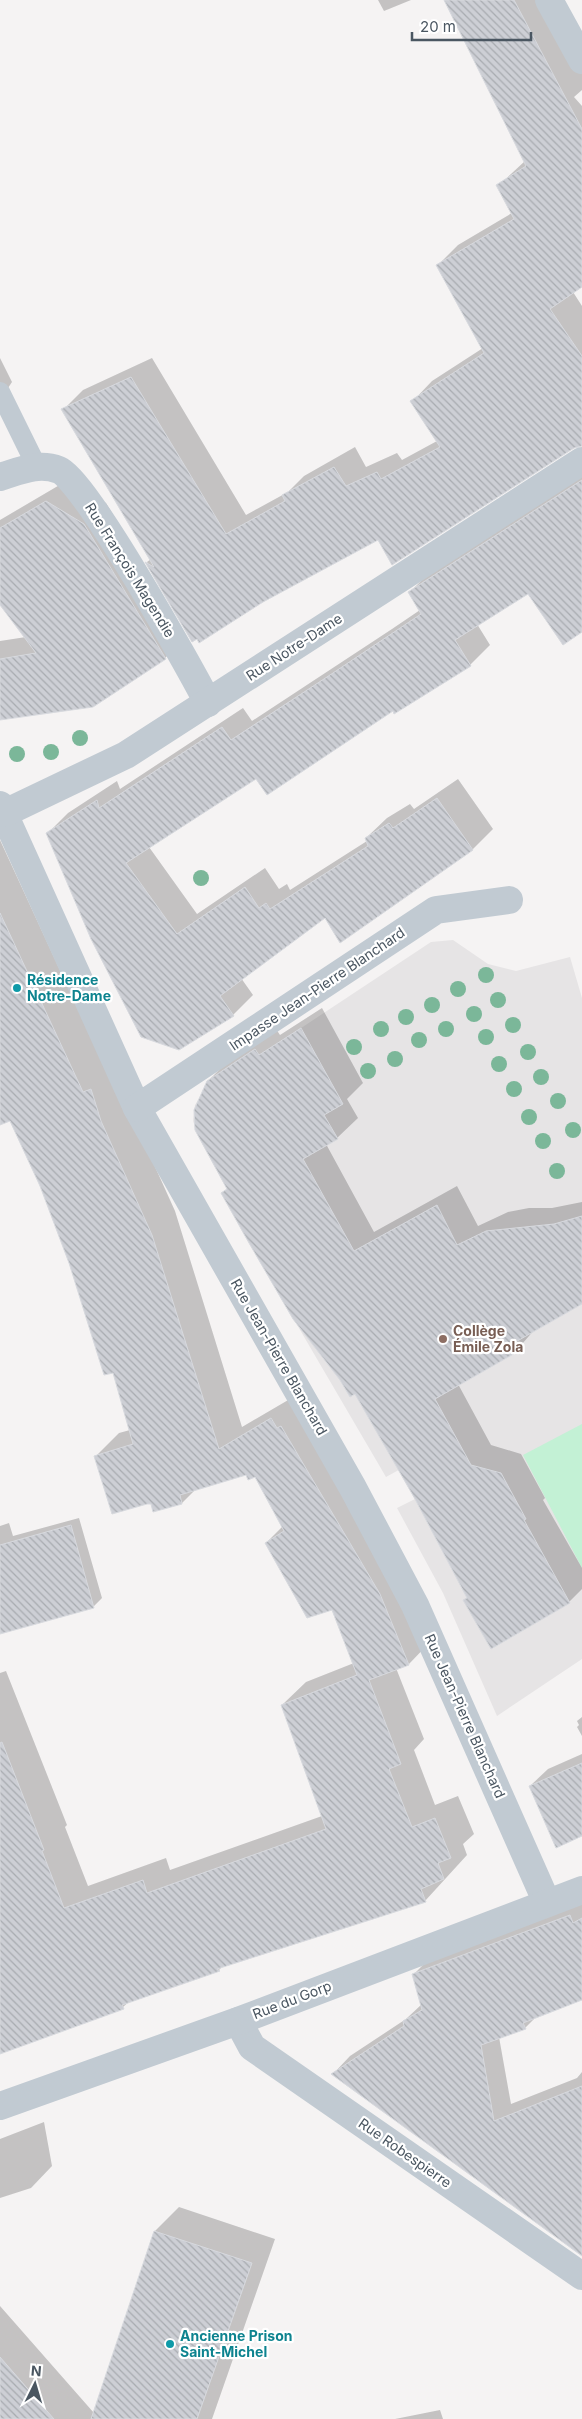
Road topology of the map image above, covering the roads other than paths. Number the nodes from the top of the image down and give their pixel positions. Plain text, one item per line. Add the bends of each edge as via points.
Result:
1 (549, 0) edge
2 (582, 60) edge
3 (0, 392) edge
4 (582, 461) edge
5 (36, 465) junction
6 (0, 477) edge
7 (208, 703) junction
8 (2, 809) edge
9 (509, 900) dead end
10 (137, 1108) junction
11 (582, 1890) edge
12 (547, 1903) junction
13 (238, 2021) junction
14 (0, 2106) edge
15 (582, 2276) edge

1 - 2 street
3 - 5 lane
4 - 7 street, Rue Notre-Dame
5 - 6 street
5 - 7 street, Rue François Magendie via 60,470 91,505
7 - 8 street, Rue Notre-Dame via 126,755
8 - 10 street, Rue Jean-Pierre Blanchard
9 - 10 street, Impasse Jean-Pierre Blanchard via 436,910
10 - 12 street, Rue Jean-Pierre Blanchard via 415,1604
11 - 12 street, Rue du Gorp
12 - 13 street, Rue du Gorp
13 - 14 street, Rue du Gorp
13 - 15 street, Rue Robespierre via 252,2047

